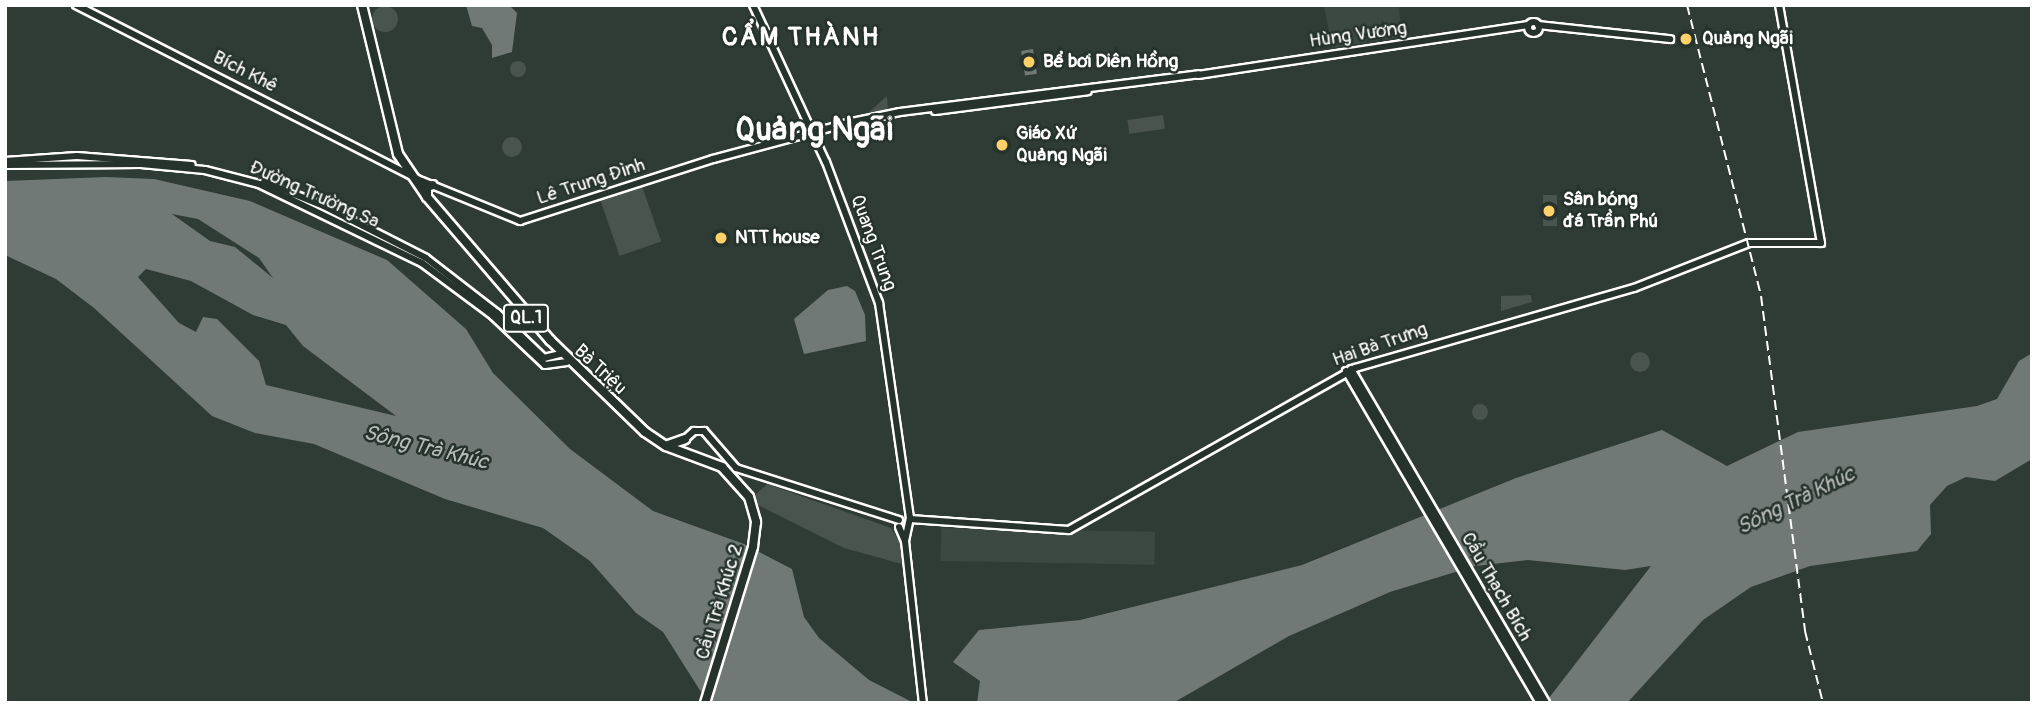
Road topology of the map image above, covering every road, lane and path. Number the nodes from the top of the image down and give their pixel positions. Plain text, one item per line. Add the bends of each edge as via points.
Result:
1 (76, 5) edge
2 (361, 5) edge
3 (753, 5) edge
4 (1779, 5) edge
5 (1670, 39) dead end
6 (813, 132) junction
7 (5, 163) edge
8 (403, 167) junction
9 (420, 177) junction
10 (433, 185) junction
11 (427, 197) junction
12 (480, 206) junction
13 (552, 346) junction
14 (561, 353) junction
15 (545, 360) junction
16 (565, 362) junction
17 (1348, 370) junction
18 (682, 448) junction
19 (1418, 489) junction
20 (905, 508) junction
21 (899, 522) junction
22 (911, 523) junction
23 (905, 541) junction
24 (705, 703) edge
25 (923, 703) edge
26 (1540, 703) edge
27 (1546, 703) edge

1 - 8 main road, Bích Khê
2 - 8 highway, QL.1
3 - 6 main road, Quang Trung
4 - 17 main road, Hai Bà Trưng via 1821,243 1749,243 1634,288
5 - 6 main road, Hùng Vương via 1530,28 895,114
6 - 12 main road, Lê Trung Đình via 662,173 521,220
6 - 20 main road, Quang Trung via 880,310
7 - 15 main road, Đường Trường Sa via 141,164 205,170 259,184 422,263
8 - 9 main road, Bích Khê
8 - 11 highway, Bà Triệu / QL.1
8 - 13 highway, Bà Triệu / QL.1
9 - 10 main road, Lê Trung Đình
9 - 12 main road, Lê Trung Đình
10 - 11 highway via 428,187
10 - 12 main road, Lê Trung Đình
11 - 14 highway, Bà Triệu / QL.1
13 - 14 highway, Bà Triệu / QL.1
13 - 15 main road
14 - 15 main road
14 - 16 highway, Bà Triệu / QL.1
15 - 16 main road
16 - 18 highway, Bà Triệu / QL.1
16 - 18 highway, Bà Triệu / QL.1 via 647,436
17 - 19 main road
17 - 22 main road, Hai Bà Trưng via 1076,527 1043,531
18 - 21 main road, Bà Triệu via 694,431 704,432 736,468
18 - 24 highway, Cầu Trà Khúc 2 / QL.1 via 727,471 744,488 753,505 756,530
19 - 26 main road, Cầu Thạch Bích
19 - 27 main road, Cầu Thạch Bích
20 - 21 main road
20 - 22 main road, Quang Trung
21 - 22 main road
21 - 22 main road
21 - 23 main road
22 - 23 main road
23 - 25 main road

